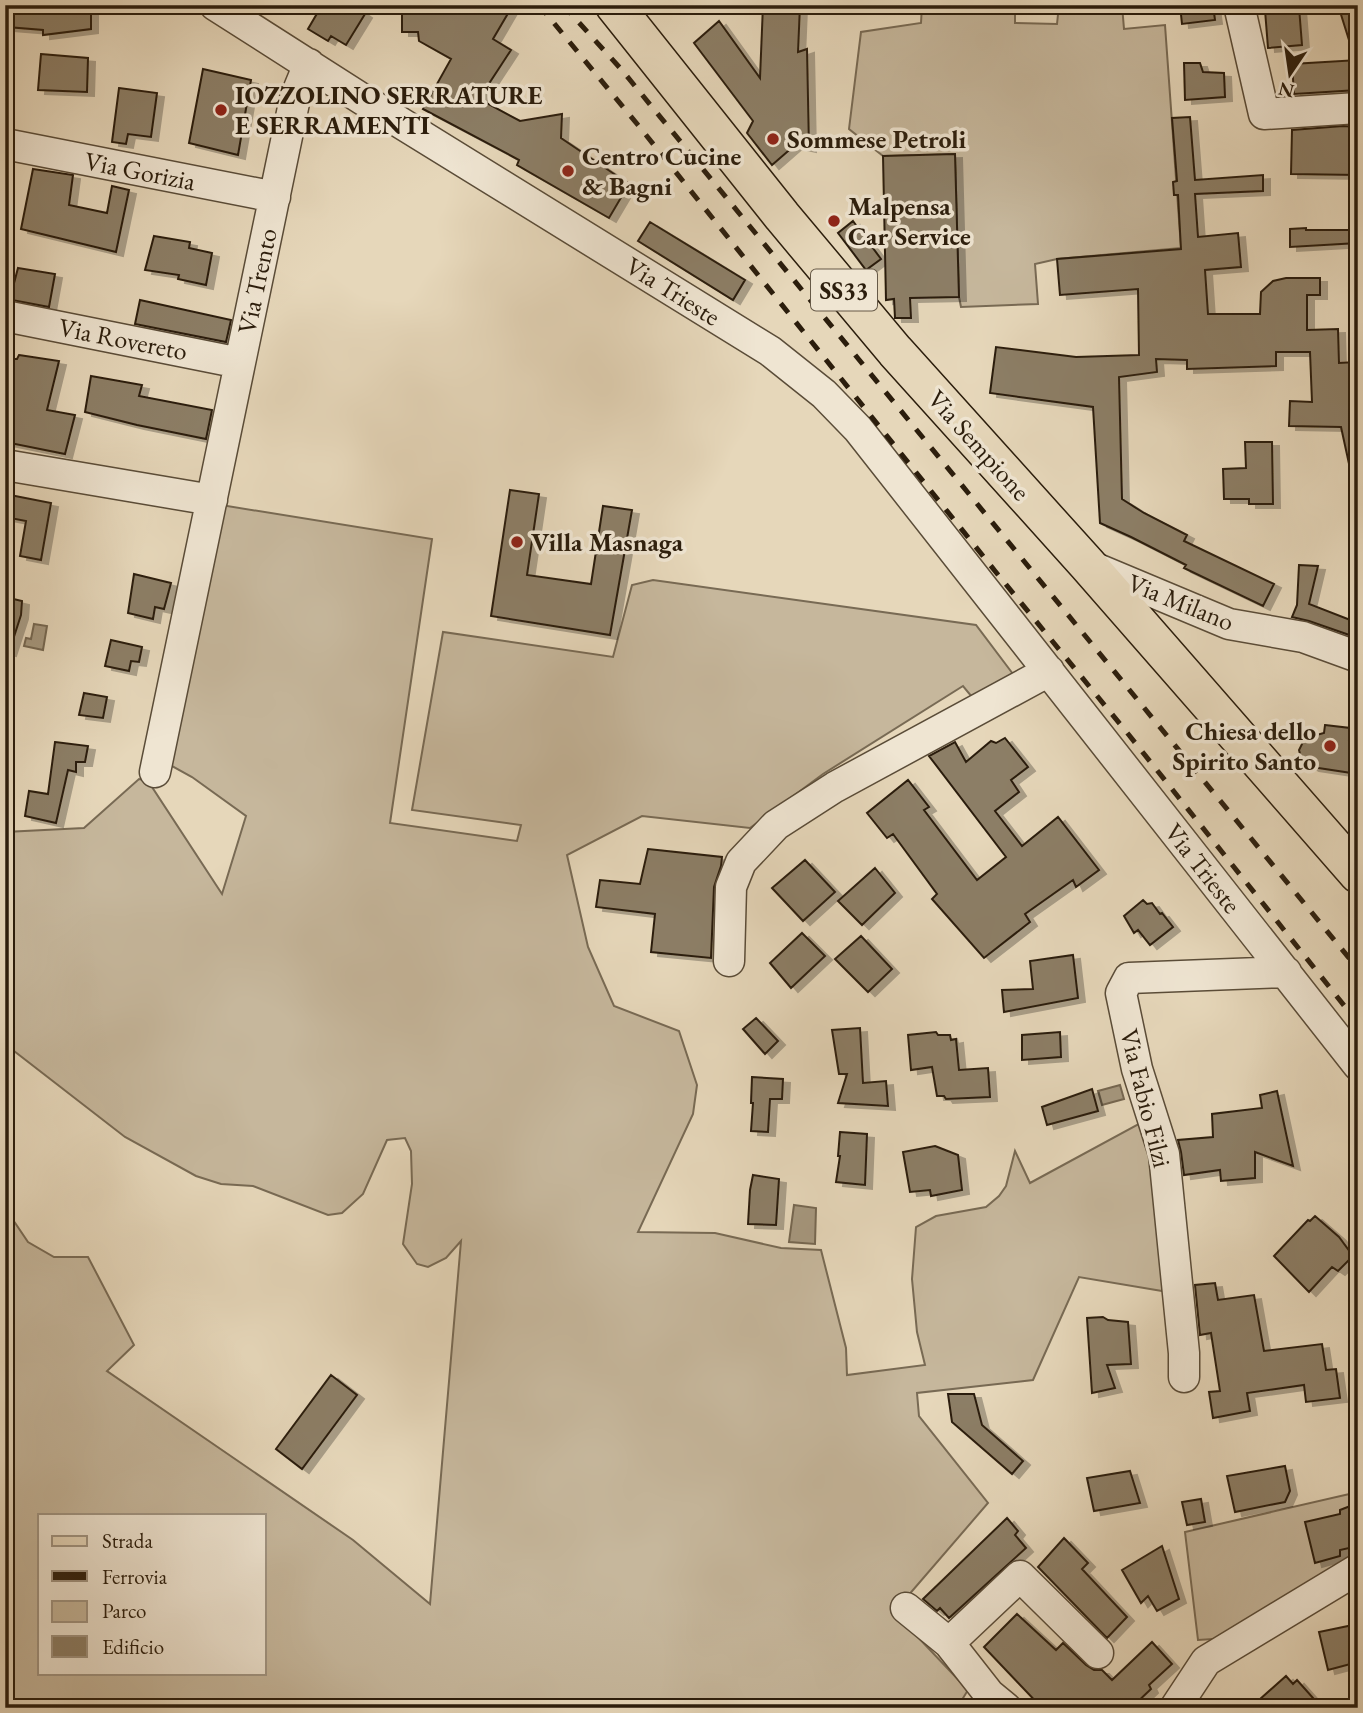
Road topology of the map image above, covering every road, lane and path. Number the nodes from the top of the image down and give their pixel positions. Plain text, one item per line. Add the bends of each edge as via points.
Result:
1 (215, 5) edge
2 (614, 5) edge
3 (1239, 5) edge
4 (310, 64) junction
5 (1358, 108) edge
6 (5, 144) edge
7 (275, 197) junction
8 (5, 316) edge
9 (240, 363) junction
10 (5, 465) edge
11 (212, 500) junction
12 (1087, 564) junction
13 (1358, 657) edge
14 (1049, 671) junction
15 (1251, 751) junction
16 (155, 772) dead end
17 (1285, 789) junction
18 (1358, 844) edge
19 (1358, 874) edge
20 (1358, 904) edge
21 (729, 961) dead end
22 (1286, 972) junction
23 (1358, 1065) edge
24 (1184, 1377) dead end
25 (1358, 1569) edge
26 (906, 1608) dead end
27 (948, 1643) junction
28 (1098, 1653) dead end
29 (1006, 1708) edge
30 (1175, 1708) edge

1 - 4 street, Via Trieste
2 - 12 main road, Via Sempione / SS33 via 895,351
3 - 5 street via 1264,114
4 - 7 street, Via Trento via 295,98
4 - 14 street, Via Trieste via 770,351 824,394 858,429
6 - 7 street, Via Gorizia
7 - 9 street, Via Trento
8 - 9 street, Via Rovereto
9 - 11 street, Via Trento
10 - 11 street
11 - 16 street, Via Trento
12 - 13 street, Via Milano via 1228,624 1303,637
12 - 15 main road, Via Sempione / SS33
14 - 21 street via 835,787 776,825 741,862 730,887
14 - 22 street, Via Trieste
15 - 17 main road, Via Sempione / SS33
15 - 20 main road via 1256,776 1320,862
17 - 18 main road via 1311,798
17 - 19 main road, Via Sempione / SS33
22 - 23 street, Via Trieste
22 - 24 street, Via Fabio Filzi via 1129,978 1121,993 1137,1069 1164,1154
25 - 30 street via 1206,1661
26 - 27 street
27 - 28 street via 1020,1576
27 - 29 street

